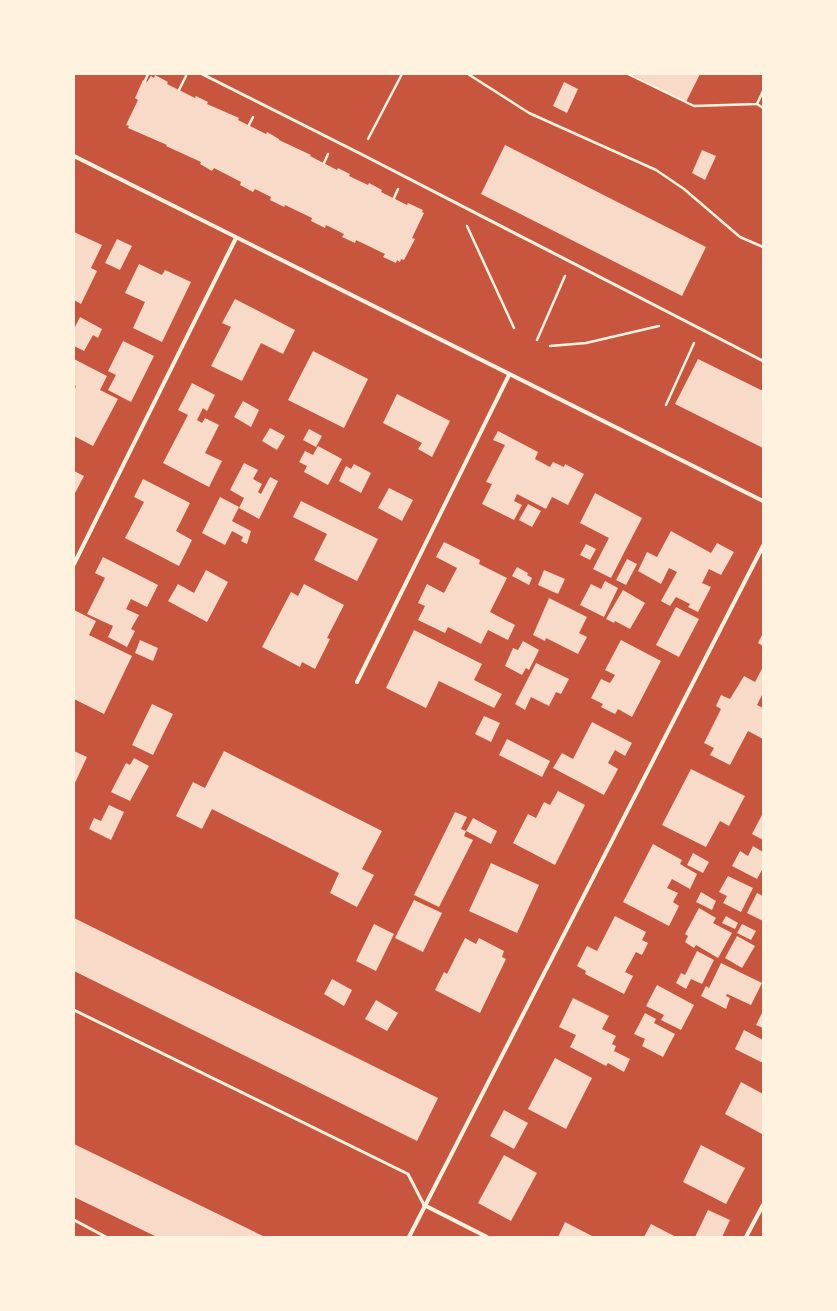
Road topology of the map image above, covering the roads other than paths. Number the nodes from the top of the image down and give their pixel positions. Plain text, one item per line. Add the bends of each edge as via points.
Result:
1 (202, 74) edge
2 (74, 156) edge
3 (236, 238) junction
4 (763, 361) edge
5 (509, 375) junction
6 (763, 501) edge
7 (763, 546) edge
8 (74, 564) edge
9 (357, 682) dead end
10 (74, 1010) edge
11 (424, 1205) junction
12 (763, 1205) edge
13 (74, 1220) edge
14 (106, 1237) edge
15 (409, 1237) edge
16 (487, 1237) edge
17 (746, 1237) edge

1 - 4 lane
2 - 3 street
3 - 5 street
3 - 8 street
5 - 6 street
5 - 9 street
7 - 11 street
10 - 11 lane via 408,1174
11 - 15 street
11 - 16 street
12 - 17 street
13 - 14 lane

